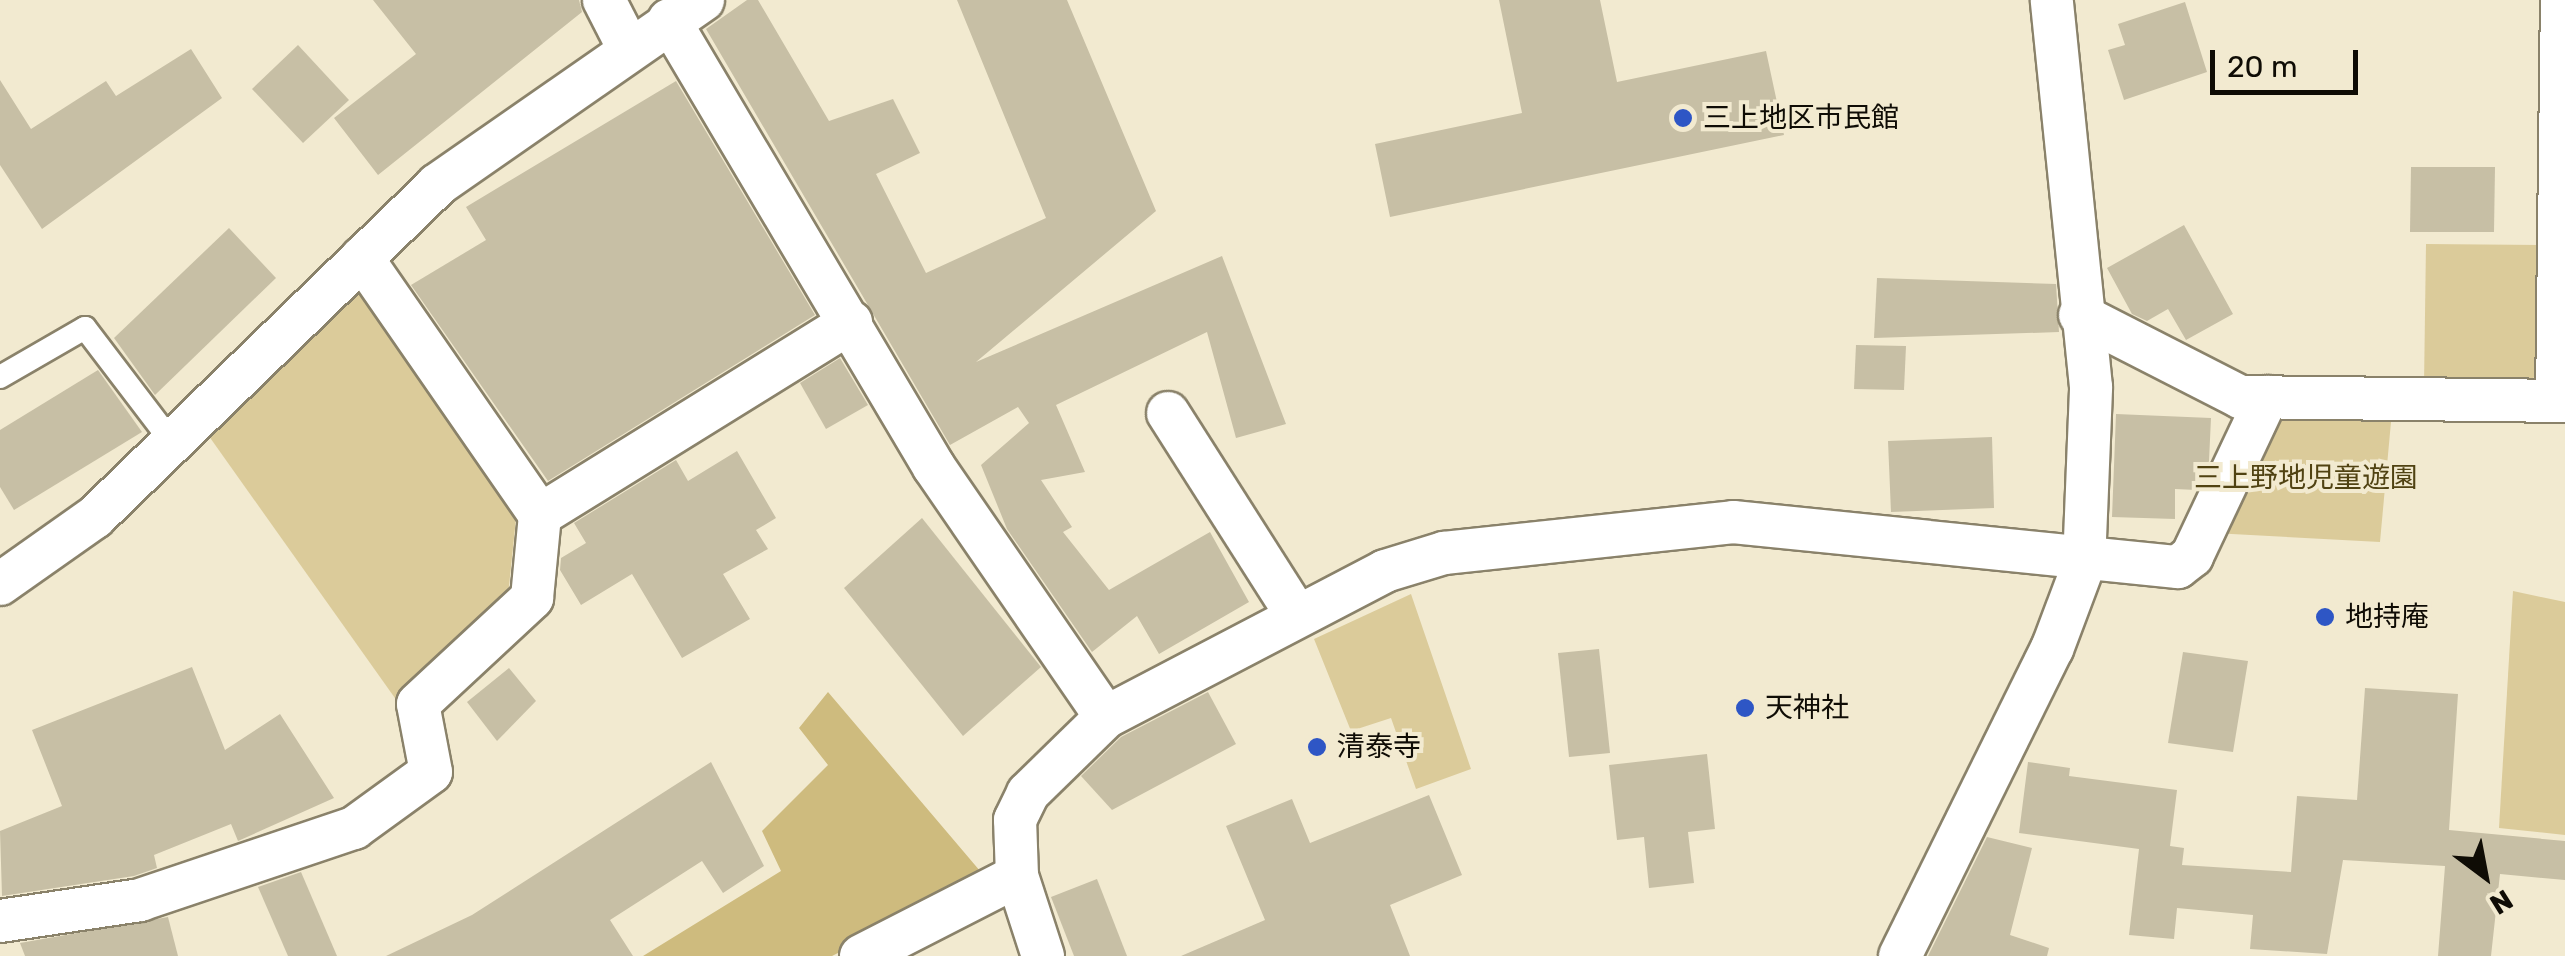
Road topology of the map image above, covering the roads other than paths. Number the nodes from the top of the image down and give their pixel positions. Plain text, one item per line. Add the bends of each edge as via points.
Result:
1 (604, 0) edge
2 (2052, 0) edge
3 (2562, 0) edge
4 (686, 10) edge
5 (628, 47) junction
6 (362, 258) junction
7 (2080, 315) junction
8 (850, 322) junction
9 (0, 377) edge
10 (2267, 397) junction
11 (2561, 401) edge
12 (1168, 413) dead end
13 (172, 442) junction
14 (540, 516) junction
15 (2084, 564) junction
16 (0, 584) edge
17 (1296, 614) junction
18 (1106, 717) junction
19 (1017, 876) junction
20 (0, 922) edge
21 (860, 956) edge
22 (1043, 956) edge
23 (1900, 956) edge

1 - 5 street
2 - 7 street
3 - 11 street
4 - 5 street
4 - 8 street
5 - 6 street via 452,174
6 - 13 street
6 - 14 street
7 - 10 street via 2240,397
7 - 15 street via 2091,387
8 - 14 street
8 - 18 street via 934,467
9 - 13 lane via 85,328
10 - 11 street
10 - 15 street via 2192,556 2178,566
12 - 17 street
13 - 16 street via 95,516
14 - 20 street via 532,598 418,704 432,772 317,845 140,900
15 - 17 street via 1733,522 1444,552
15 - 23 street via 2052,649
17 - 18 street
18 - 19 street via 1028,793 1015,820
19 - 21 street
19 - 22 street

